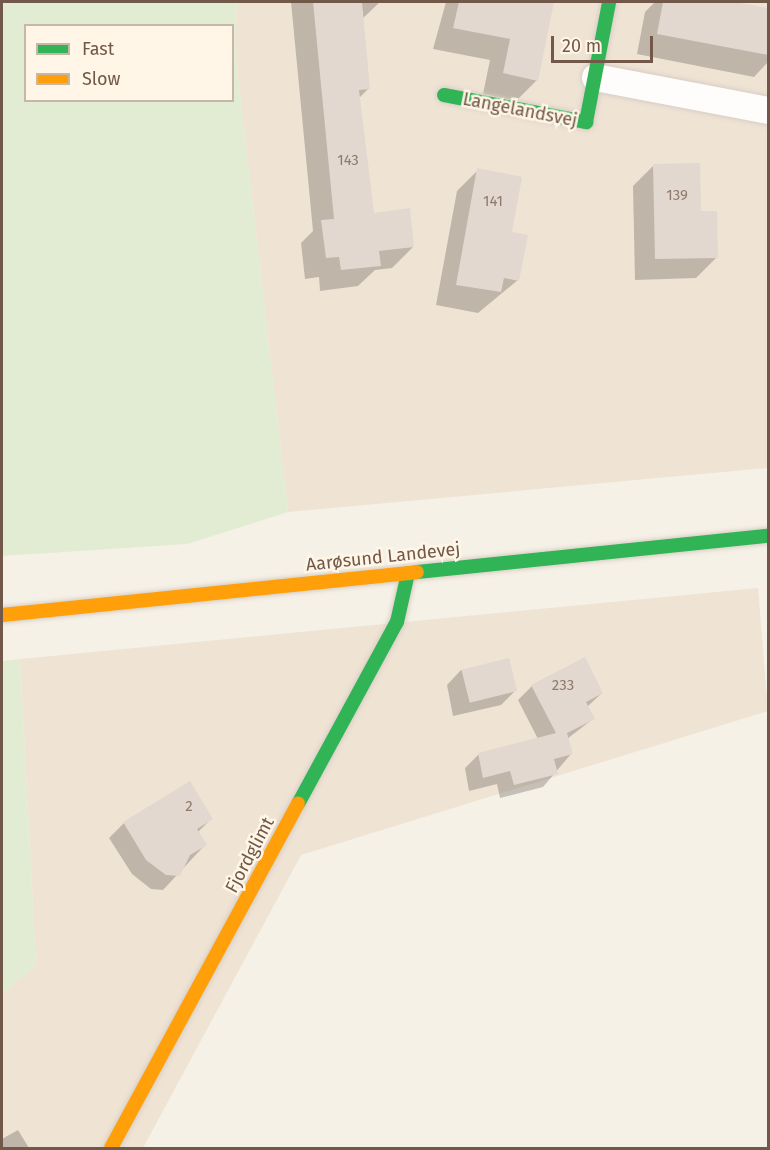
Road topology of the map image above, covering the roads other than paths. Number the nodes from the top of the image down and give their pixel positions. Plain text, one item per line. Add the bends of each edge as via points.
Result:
1 (609, 2) edge
2 (595, 77) junction
3 (444, 95) dead end
4 (768, 110) edge
5 (768, 536) edge
6 (408, 573) junction
7 (2, 615) edge
8 (111, 1149) edge

1 - 2 street, Langelandsvej
2 - 3 street, Langelandsvej via 586,122
2 - 4 street
5 - 6 street, Aarøsund Landevej
6 - 7 street, Aarøsund Landevej
6 - 8 street, Fjordglimt via 397,622

